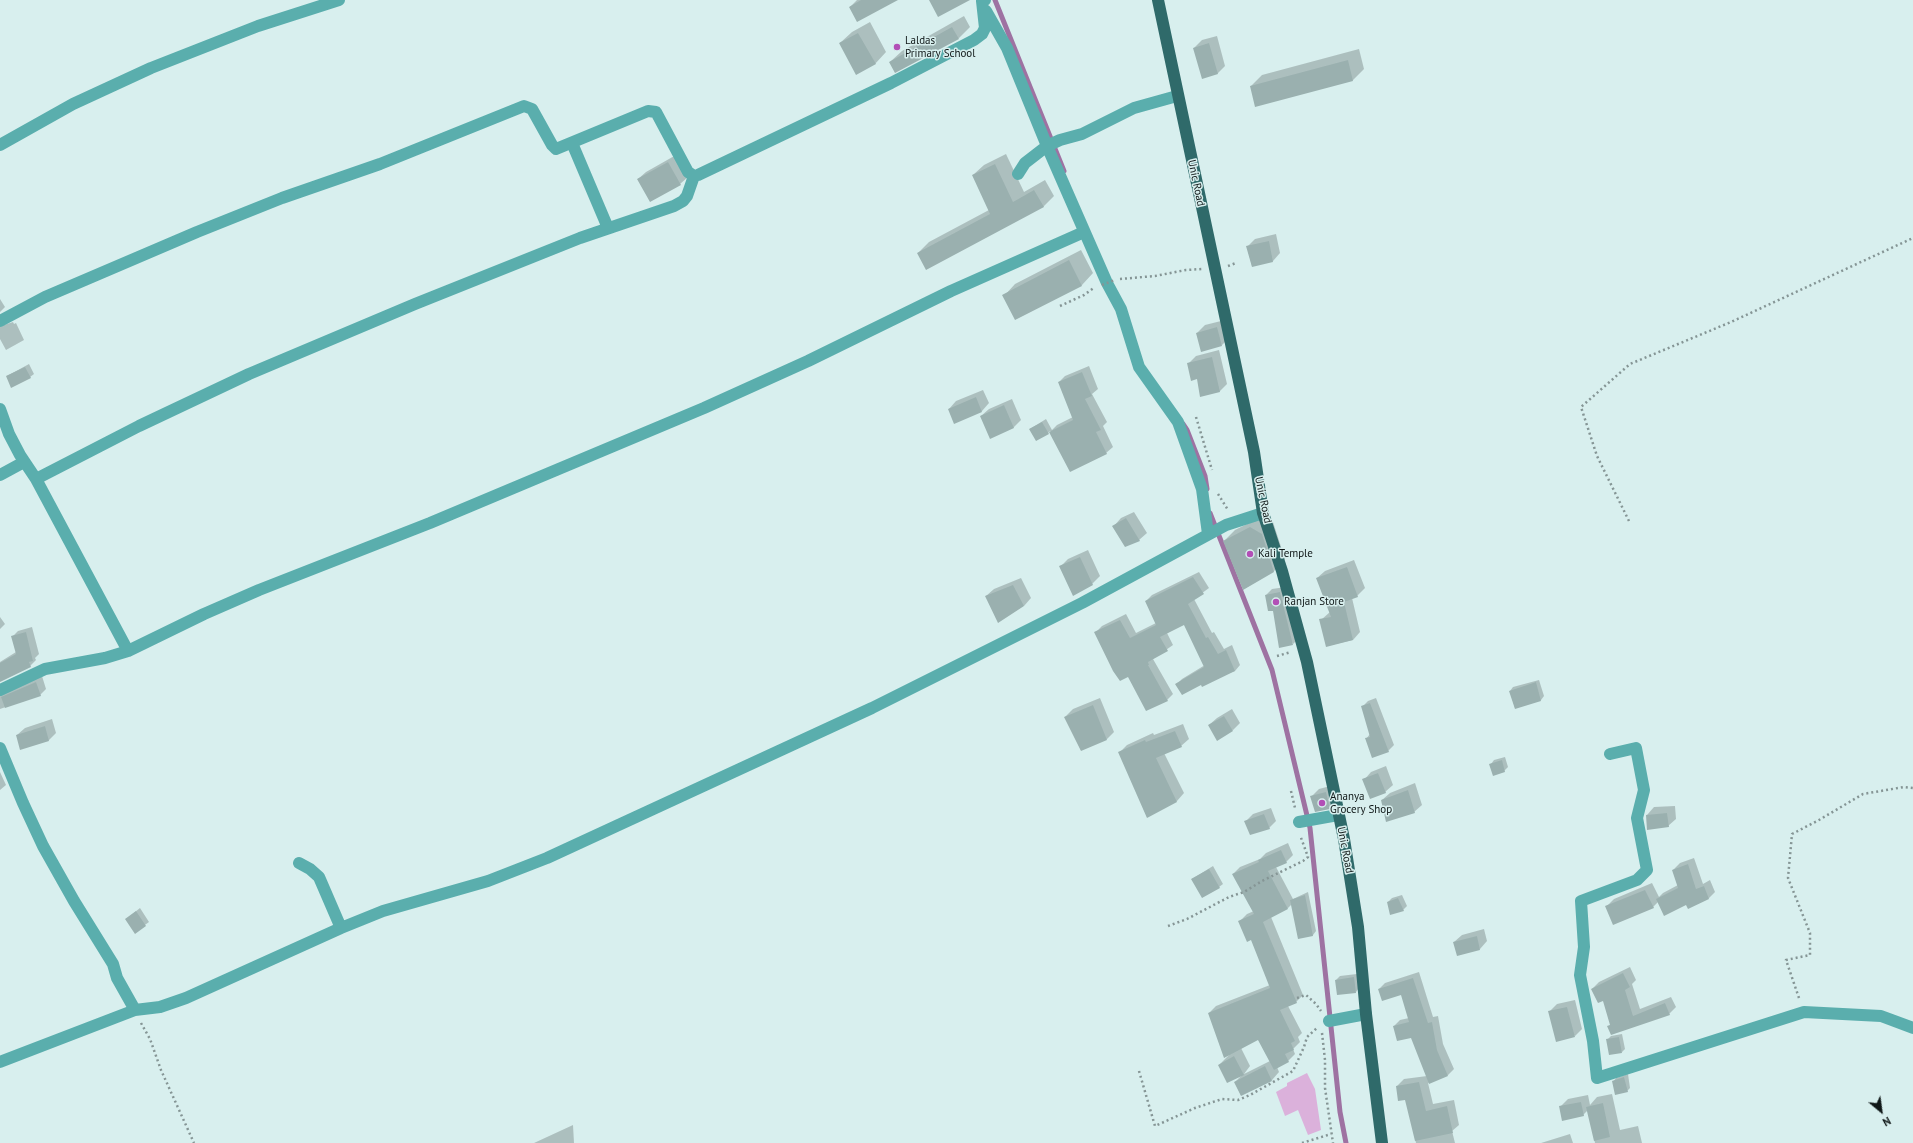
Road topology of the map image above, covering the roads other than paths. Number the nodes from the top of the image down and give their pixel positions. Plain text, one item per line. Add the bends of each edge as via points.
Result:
1 (339, 0) edge
2 (1158, 0) edge
3 (984, 3) edge
4 (1177, 96) junction
5 (1052, 143) junction
6 (572, 144) junction
7 (0, 145) edge
8 (1018, 174) dead end
9 (694, 176) junction
10 (608, 228) junction
11 (1084, 232) junction
12 (0, 321) edge
13 (0, 409) edge
14 (24, 462) junction
15 (0, 474) edge
16 (36, 479) junction
17 (1263, 513) junction
18 (1208, 534) junction
19 (128, 651) junction
20 (0, 690) edge
21 (0, 748) edge
22 (1610, 754) dead end
23 (1338, 815) junction
24 (1299, 822) road end
25 (299, 863) dead end
26 (341, 928) junction
27 (135, 1010) junction
28 (1366, 1014) junction
29 (1334, 1020) road end
30 (1913, 1028) edge
31 (0, 1062) edge
32 (1382, 1143) edge

1 - 7 street via 245,30 151,68 73,104
2 - 4 main road, Unic Road
3 - 5 street
3 - 9 street via 985,28 974,40 884,86
4 - 5 street via 1134,108 1082,134
4 - 17 main road, Unic Road via 1254,452
5 - 8 street via 1025,163
5 - 11 street
6 - 9 street via 652,110 660,116 686,169
6 - 10 street
6 - 12 street via 556,149 532,109 529,106 521,106 380,164 282,198 197,232 45,297
9 - 10 street via 690,191 683,201
10 - 16 street via 415,304 243,377 139,426
11 - 18 street via 1121,308 1139,367 1178,422 1202,489
11 - 19 street via 704,408 430,523 259,590
13 - 14 street via 9,434
14 - 15 street
14 - 16 street
16 - 19 street
17 - 18 street
17 - 23 main road, Unic Road via 1307,662
18 - 26 street via 1082,603 872,708 547,858 447,894 413,901
19 - 20 street via 45,669
21 - 27 street via 43,846 113,964 117,978
22 - 30 street via 1636,748 1644,790 1637,818 1647,870 1637,880 1581,901 1584,947 1580,975 1593,1041 1597,1078 1804,1012 1881,1016
23 - 24 street
23 - 28 main road, Unic Road via 1358,927
25 - 26 street via 319,877
26 - 27 street via 186,998
27 - 31 street
28 - 29 street
28 - 32 main road, Unic Road

